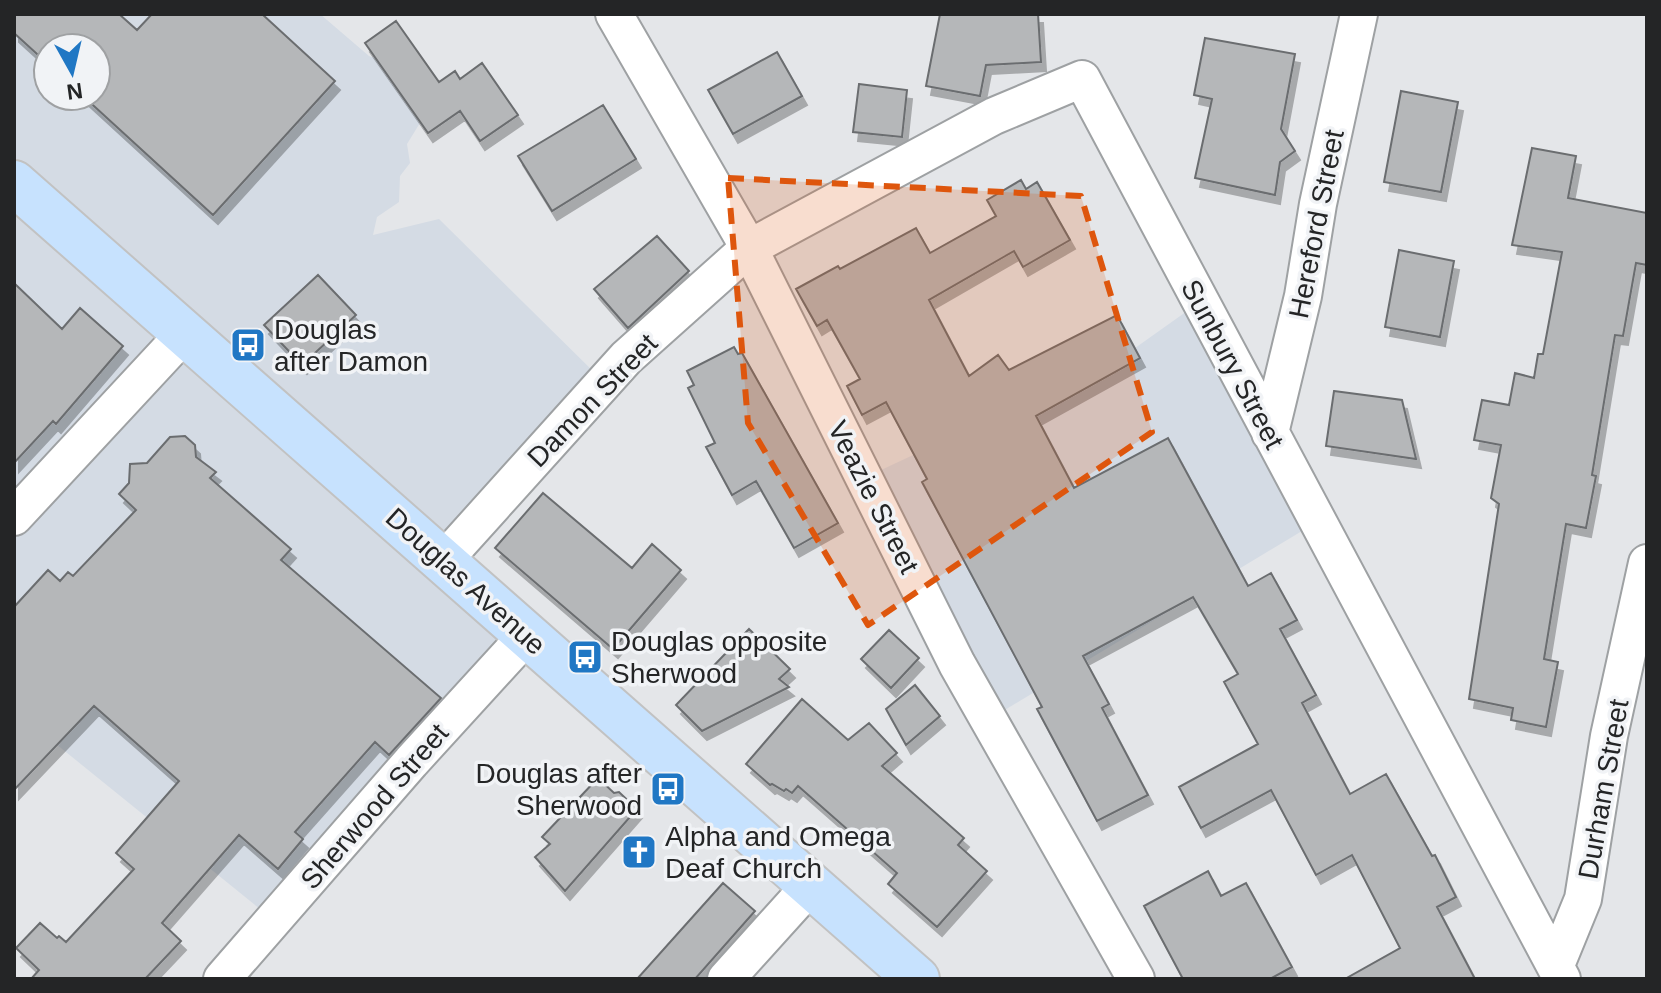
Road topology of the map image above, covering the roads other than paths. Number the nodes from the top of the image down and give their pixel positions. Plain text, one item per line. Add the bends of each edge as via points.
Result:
1 (614, 14) edge
2 (1359, 14) edge
3 (14, 183) edge
4 (749, 248) junction
5 (185, 333) junction
6 (1270, 433) junction
7 (14, 517) edge
8 (444, 560) junction
9 (1647, 563) edge
10 (527, 635) junction
11 (1634, 688) edge
12 (810, 886) junction
13 (1559, 972) edge
14 (222, 979) edge
15 (726, 979) edge
16 (917, 979) edge
17 (1136, 979) edge

1 - 4 street, Veazie Street
2 - 6 street, Hereford Street
3 - 5 main road, Douglas Avenue
4 - 6 street, Sunbury Street via 994,116 1082,79
4 - 8 street, Damon Street via 626,358
4 - 17 street, Veazie Street via 957,664
5 - 7 street
5 - 8 main road, Douglas Avenue
6 - 13 street, Sunbury Street
8 - 10 main road, Douglas Avenue
9 - 11 street, Durham Street
10 - 12 main road, Douglas Avenue
10 - 14 street, Sherwood Street
11 - 13 street, Durham Street via 1609,736 1583,899
12 - 15 street
12 - 16 main road, Douglas Avenue

